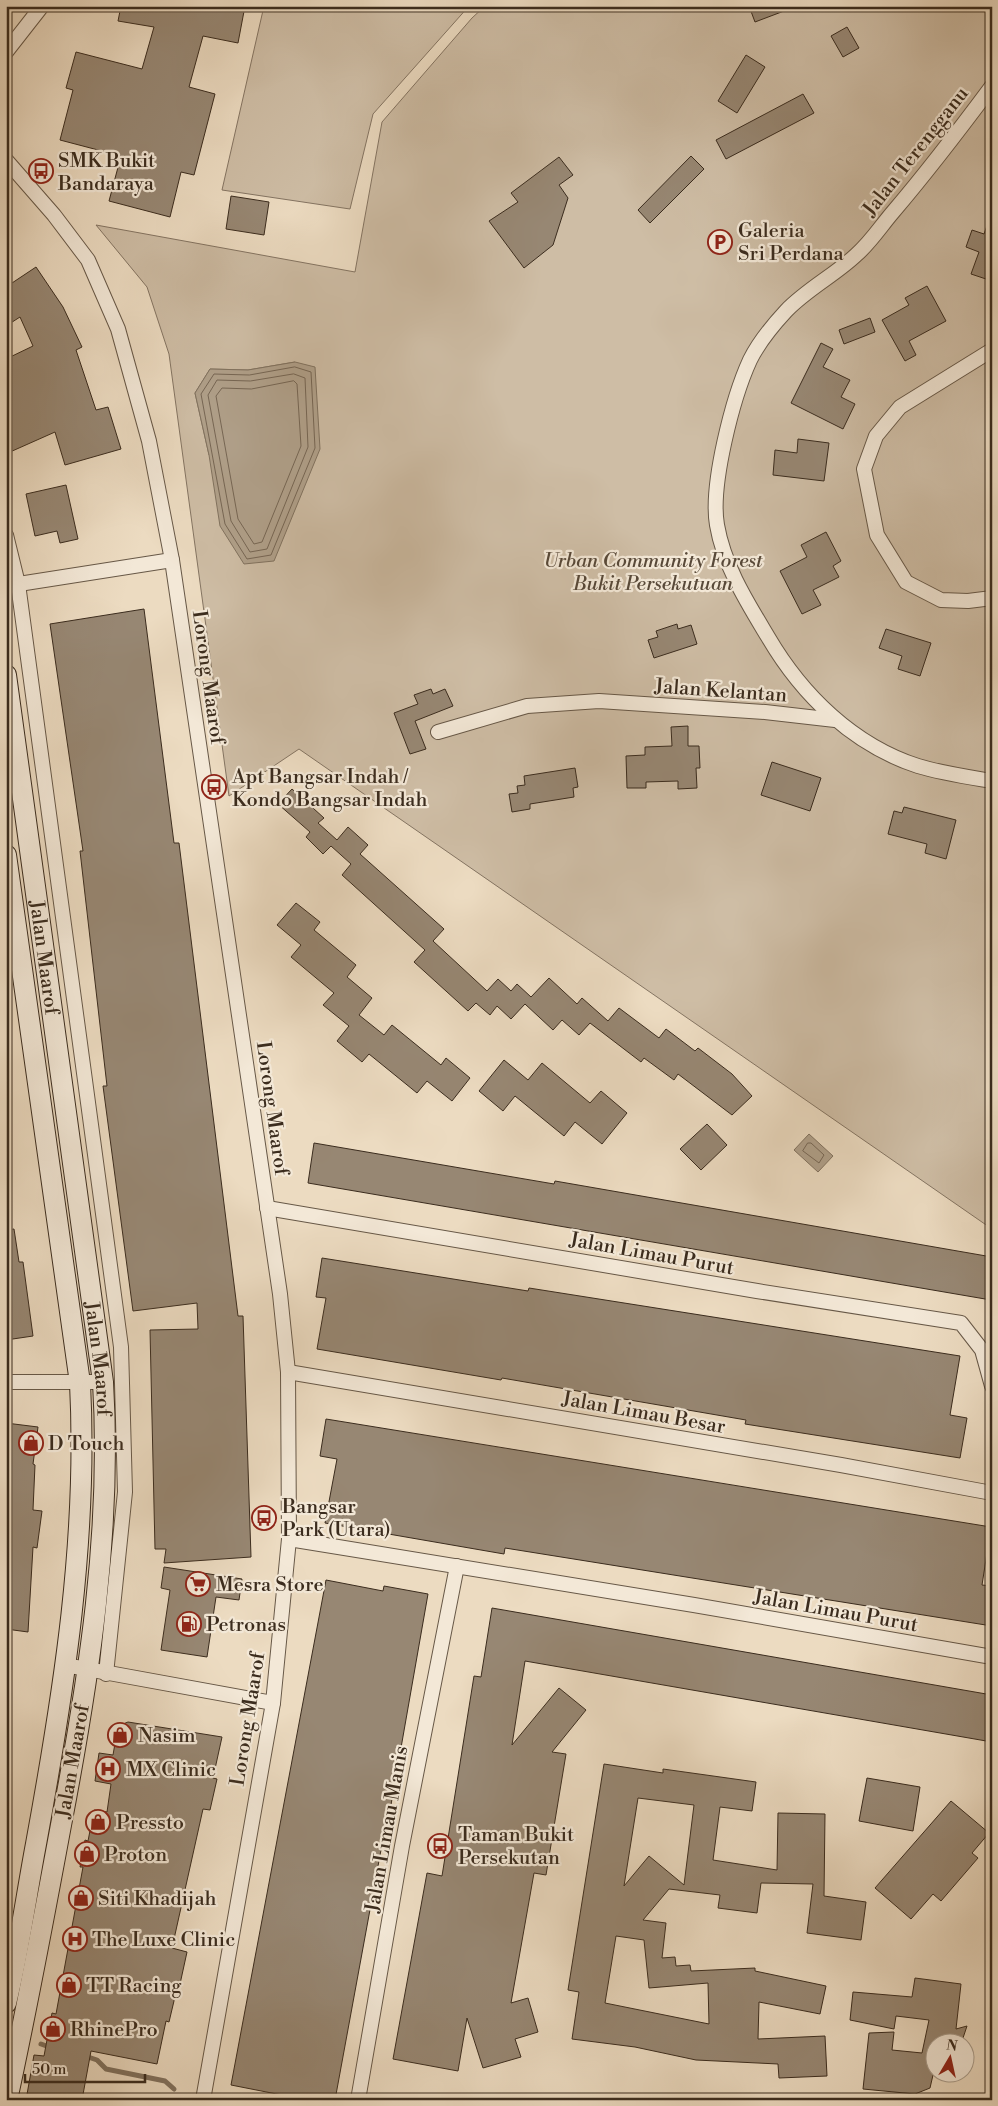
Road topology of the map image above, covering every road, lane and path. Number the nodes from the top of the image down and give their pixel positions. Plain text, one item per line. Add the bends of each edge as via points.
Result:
1 (42, 6) edge
2 (6, 52) edge
3 (992, 86) edge
4 (6, 160) edge
5 (992, 350) edge
6 (6, 535) edge
7 (172, 560) junction
8 (12, 585) edge
9 (992, 598) edge
10 (6, 679) edge
11 (835, 720) junction
12 (438, 732) dead end
13 (992, 781) edge
14 (6, 855) edge
15 (267, 1208) junction
16 (288, 1372) junction
17 (6, 1382) edge
18 (103, 1382) junction
19 (80, 1383) junction
20 (992, 1386) edge
21 (992, 1493) edge
22 (289, 1539) junction
23 (457, 1566) junction
24 (992, 1657) edge
25 (65, 1665) junction
26 (96, 1672) junction
27 (273, 1703) junction
28 (6, 2003) edge
29 (7, 2100) edge
30 (203, 2100) edge
31 (358, 2100) edge

1 - 2 street
3 - 11 street, Jalan Terengganu via 940,156 857,255 788,309 767,333 751,359 730,420 721,463 717,509 717,524 729,567 776,652 803,687
4 - 7 street, Lorong Maarof via 88,260 118,329 149,440
5 - 9 street via 900,407 876,436 864,469 877,535 906,582 941,600
6 - 8 street, Jalan Maarof
7 - 8 street
7 - 15 street, Lorong Maarof
8 - 26 street, Jalan Maarof via 121,1347 126,1492
10 - 18 main road, Jalan Maarof
11 - 12 street, Jalan Kelantan via 599,701 527,706
11 - 13 street via 870,746 918,766
14 - 19 main road, Jalan Maarof
15 - 16 street, Lorong Maarof
15 - 20 street, Jalan Limau Purut via 960,1323 982,1350
16 - 21 street, Jalan Limau Besar
16 - 22 street, Lorong Maarof
17 - 19 street
18 - 19 street
18 - 26 main road, Jalan Maarof via 106,1444
19 - 25 main road, Jalan Maarof via 82,1432 78,1561
22 - 23 street, Jalan Limau Purut
22 - 27 street, Lorong Maarof
23 - 24 street, Jalan Limau Purut
23 - 31 street, Jalan Limau Manis via 402,1846
25 - 26 street
25 - 28 main road, Jalan Maarof via 51,1763
26 - 27 street
26 - 29 main road, Jalan Maarof via 74,1765 39,1953
27 - 30 street, Lorong Maarof

